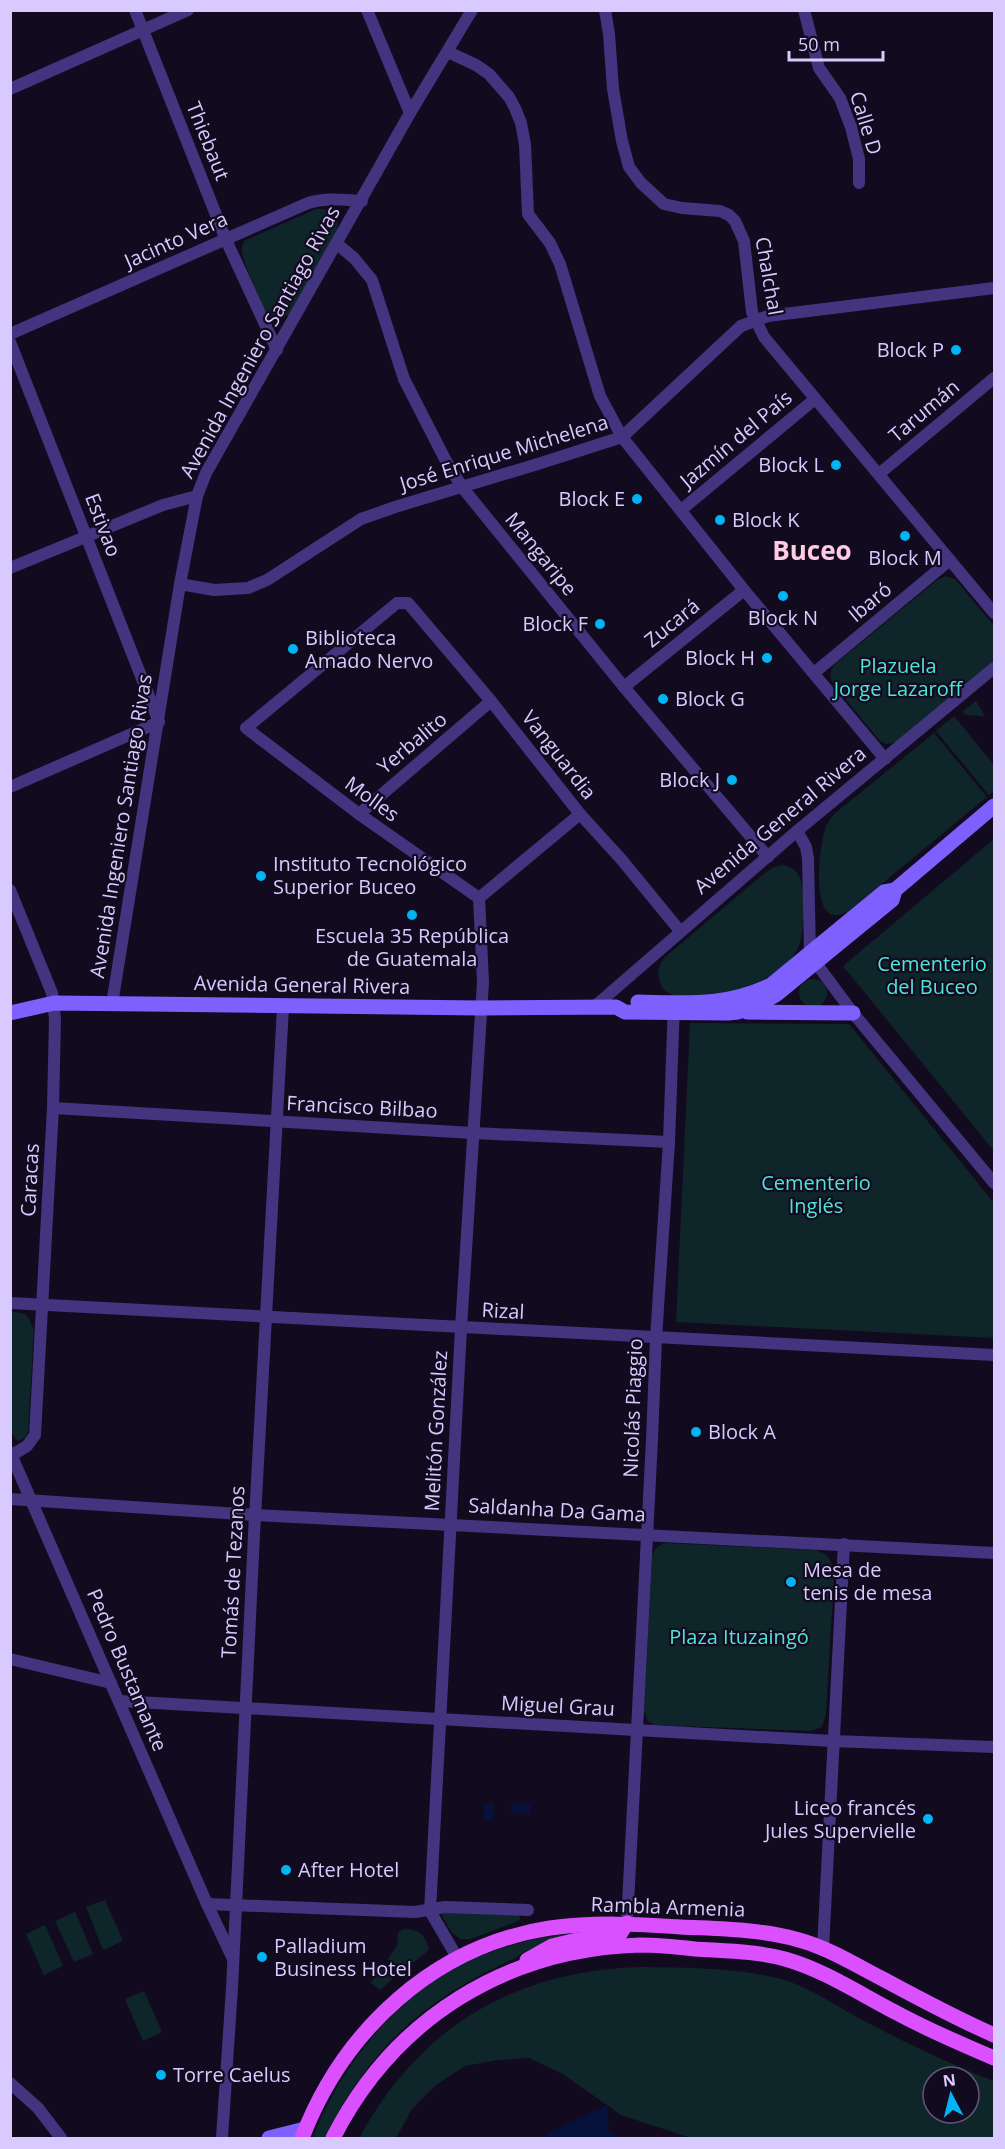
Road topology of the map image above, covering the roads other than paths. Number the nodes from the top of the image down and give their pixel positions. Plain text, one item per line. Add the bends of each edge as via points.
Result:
1 (135, 10) edge
2 (188, 10) edge
3 (367, 10) edge
4 (472, 10) edge
5 (605, 10) edge
6 (804, 10) edge
7 (143, 31) junction
8 (448, 52) junction
9 (10, 89) edge
10 (410, 113) junction
11 (859, 183) dead end
12 (362, 201) junction
13 (226, 240) junction
14 (337, 244) junction
15 (994, 288) edge
16 (754, 319) junction
17 (10, 334) edge
18 (10, 342) edge
19 (277, 350) junction
20 (994, 378) edge
21 (815, 399) junction
22 (622, 437) junction
23 (879, 474) junction
24 (462, 487) junction
25 (197, 496) junction
26 (681, 510) junction
27 (87, 537) junction
28 (950, 560) junction
29 (10, 568) edge
30 (180, 584) junction
31 (744, 590) junction
32 (994, 613) edge
33 (994, 668) edge
34 (814, 673) junction
35 (624, 687) junction
36 (491, 701) junction
37 (159, 722) junction
38 (246, 728) joint
39 (885, 759) junction
40 (10, 787) edge
41 (994, 806) edge
42 (358, 814) junction
43 (580, 814) junction
44 (797, 831) junction
45 (768, 857) junction
46 (10, 890) edge
47 (479, 898) junction
48 (680, 931) junction
49 (813, 959) junction
50 (54, 1003) junction
51 (112, 1004) junction
52 (283, 1007) junction
53 (594, 1007) junction
54 (480, 1008) junction
55 (674, 1008) junction
56 (738, 1012) junction
57 (10, 1013) edge
58 (853, 1013) junction
59 (53, 1108) junction
60 (278, 1122) junction
61 (474, 1133) junction
62 (669, 1142) junction
63 (994, 1184) edge
64 (10, 1304) edge
65 (43, 1305) junction
66 (266, 1316) junction
67 (461, 1328) junction
68 (656, 1338) junction
69 (994, 1355) edge
70 (11, 1453) edge
71 (10, 1499) edge
72 (32, 1500) junction
73 (255, 1515) junction
74 (451, 1525) junction
75 (647, 1533) junction
76 (844, 1544) junction
77 (994, 1553) edge
78 (10, 1659) edge
79 (111, 1683) junction
80 (119, 1701) junction
81 (246, 1707) junction
82 (440, 1720) junction
83 (636, 1729) junction
84 (833, 1741) junction
85 (994, 1747) edge
86 (207, 1904) junction
87 (236, 1905) junction
88 (528, 1910) dead end
89 (430, 1911) junction
90 (627, 1923) junction
91 (823, 1948) junction
92 (458, 1959) junction
93 (234, 1960) junction
94 (493, 1980) junction
95 (994, 2035) edge
96 (994, 2058) edge
97 (10, 2083) edge
98 (303, 2134) edge
99 (61, 2139) edge
100 (222, 2139) edge
101 (269, 2139) edge
102 (333, 2139) edge

1 - 7 street, Thiebaut
2 - 7 street
3 - 10 street
4 - 8 street, Avenida Ingeniero Santiago Rivas
5 - 16 street, Chalchal via 613,89 629,167 640,183 664,204 720,211 735,220 744,242
6 - 11 street, Calle D via 819,68 840,98 851,127 860,159
7 - 9 street
7 - 13 street, Thiebaut
8 - 10 street, Avenida Ingeniero Santiago Rivas
8 - 22 street via 489,74 515,108 525,144 528,214 560,264 600,396
10 - 12 street, Avenida Ingeniero Santiago Rivas
12 - 13 street, Jacinto Vera via 317,200
12 - 14 street, Avenida Ingeniero Santiago Rivas
13 - 17 street, Jacinto Vera
13 - 19 street, Thiebaut
14 - 19 street, Avenida Ingeniero Santiago Rivas
14 - 24 street, Mangaripe via 372,280 405,379
15 - 16 street, José Enrique Michelena
16 - 21 street, Chalchal
16 - 22 street, José Enrique Michelena via 741,326
18 - 27 street, Estivao
19 - 25 street, Avenida Ingeniero Santiago Rivas via 206,473
20 - 23 street, Tarumán
21 - 23 street, Chalchal
21 - 26 street, Jazmín del País
22 - 24 street, José Enrique Michelena
22 - 26 street
23 - 28 street, Chalchal
24 - 30 street, José Enrique Michelena via 361,519 248,588 225,591
24 - 35 street, Mangaripe
25 - 27 street via 163,505
25 - 30 street, Avenida Ingeniero Santiago Rivas
26 - 31 street
27 - 29 street
27 - 37 street, Estivao
28 - 32 street, Chalchal
28 - 34 street, Ibaró
30 - 37 street, Avenida Ingeniero Santiago Rivas
31 - 34 street
31 - 35 street, Zucará
33 - 39 street, Avenida General Rivera
34 - 39 street
35 - 45 street, Mangaripe
36 - 38 street, Vanguardia via 408,603 397,603
36 - 42 street, Yerbalito
36 - 43 street, Vanguardia
37 - 40 street
37 - 51 street, Avenida Ingeniero Santiago Rivas
38 - 42 street, Molles
39 - 44 street, Avenida General Rivera
41 - 49 main road, Avenida General Rivera via 895,890 884,892
42 - 47 street, Molles
43 - 47 street
43 - 48 street, Vanguardia
44 - 45 street, Avenida General Rivera
44 - 49 street via 808,858
45 - 48 street, Avenida General Rivera
46 - 50 street, Caracas
47 - 54 street, Melitón González via 483,982
48 - 53 street, Avenida General Rivera
49 - 55 main road, Avenida General Rivera via 753,994
49 - 56 main road, Avenida General Rivera via 777,994
49 - 58 street
50 - 51 main road, Avenida General Rivera
50 - 57 main road, Avenida General Rivera
50 - 59 street, Caracas
51 - 52 main road, Avenida General Rivera
52 - 54 main road, Avenida General Rivera
52 - 60 street, Tomás de Tezanos
53 - 54 main road, Avenida General Rivera
53 - 55 main road, Avenida General Rivera via 616,1007 626,1002
54 - 61 street, Melitón González
55 - 56 main road, Avenida General Rivera
55 - 62 street, Nicolás Piaggio
56 - 58 main road
58 - 63 street
59 - 60 street, Francisco Bilbao
59 - 65 street, Caracas
60 - 61 street, Francisco Bilbao
60 - 66 street, Tomás de Tezanos
61 - 62 street, Francisco Bilbao
61 - 67 street, Melitón González
62 - 68 street, Nicolás Piaggio
64 - 65 street, Rizal
65 - 66 street, Rizal
65 - 70 street, Caracas via 35,1435 27,1446
66 - 67 street, Rizal
66 - 73 street, Tomás de Tezanos
67 - 68 street, Rizal
67 - 74 street, Melitón González
68 - 69 street, Rizal
68 - 75 street, Nicolás Piaggio
70 - 72 street, Pedro Bustamante
71 - 72 street, Saldanha Da Gama
72 - 73 street, Saldanha Da Gama
72 - 79 street, Pedro Bustamante
73 - 74 street, Saldanha Da Gama
73 - 81 street, Tomás de Tezanos
74 - 75 street, Saldanha Da Gama
74 - 82 street, Melitón González
75 - 76 street, Saldanha Da Gama
75 - 83 street, Nicolás Piaggio
76 - 77 street, Saldanha Da Gama
76 - 84 street
78 - 79 street
79 - 80 street, Pedro Bustamante
80 - 81 street, Miguel Grau
80 - 86 street, Pedro Bustamante
81 - 82 street, Miguel Grau
81 - 87 street, Tomás de Tezanos
82 - 83 street, Miguel Grau
82 - 89 street, Melitón González
83 - 84 street, Miguel Grau
83 - 90 street, Nicolás Piaggio
84 - 85 street, Miguel Grau
84 - 91 street
86 - 87 street
86 - 93 street, Pedro Bustamante
87 - 89 street
87 - 93 street, Tomás de Tezanos
88 - 89 street via 445,1907
89 - 92 street
90 - 91 main road, Rambla Armenia via 747,1931
90 - 92 main road, Rambla Armenia via 547,1929 500,1941
90 - 94 main road via 620,1934 612,1937 577,1940 545,1949
91 - 95 main road, Rambla Armenia
92 - 98 main road, Rambla Armenia via 403,1994 368,2027 331,2076
93 - 100 street, Tomás de Tezanos
94 - 96 main road, Rambla Armenia via 555,1958 618,1946 764,1955 812,1968 923,2027
94 - 102 main road, Rambla Armenia via 432,2016 394,2050 359,2093
97 - 99 street via 38,2108
98 - 101 main road

